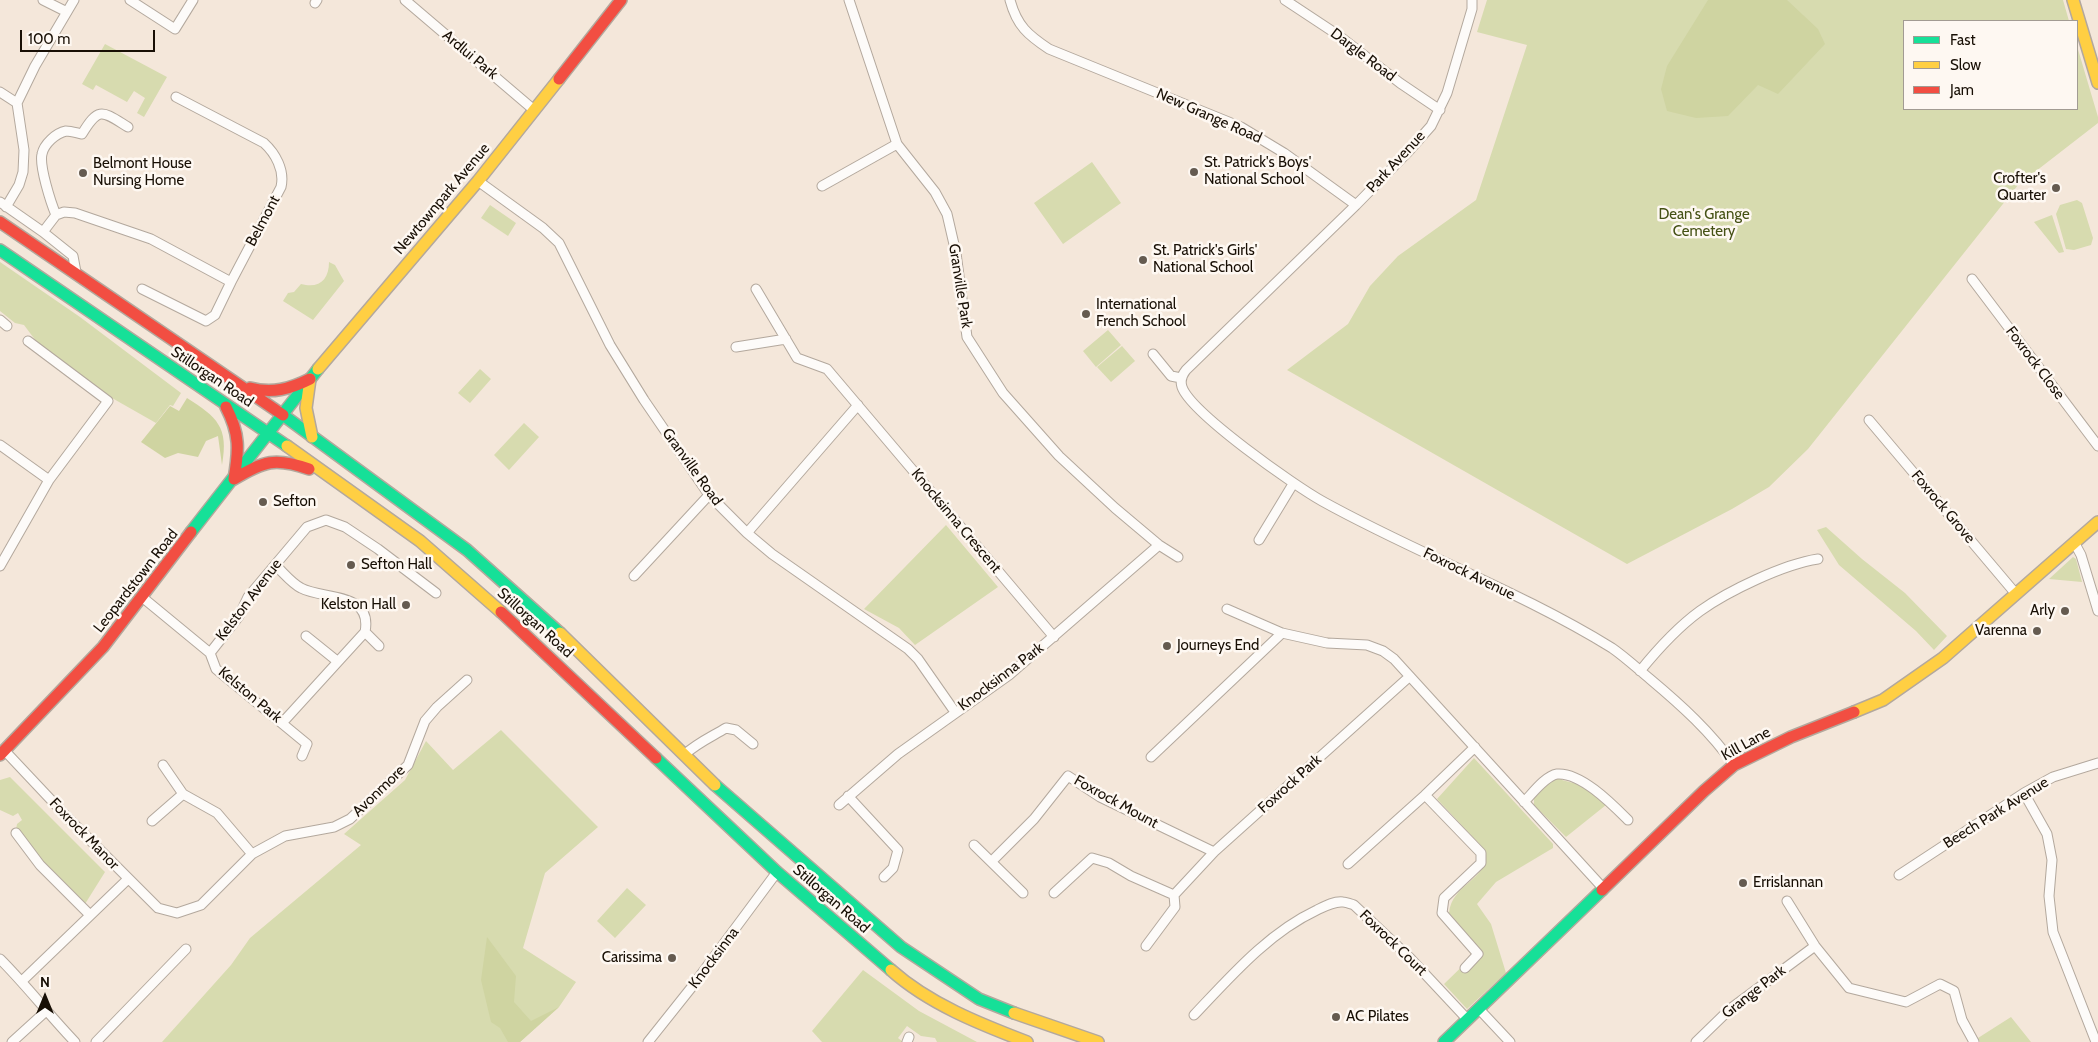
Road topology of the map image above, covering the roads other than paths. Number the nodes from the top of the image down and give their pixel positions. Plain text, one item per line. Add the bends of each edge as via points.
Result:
1 (43, 0) edge
2 (74, 0) edge
3 (130, 0) edge
4 (193, 0) edge
5 (405, 0) edge
6 (620, 0) edge
7 (849, 0) edge
8 (1010, 0) edge
9 (1286, 0) edge
10 (1472, 0) edge
11 (2073, 0) edge
12 (66, 12) junction
13 (2098, 83) edge
14 (0, 92) edge
15 (176, 97) dead end
16 (17, 103) junction
17 (534, 110) junction
18 (1440, 110) junction
19 (128, 127) dead end
20 (897, 144) junction
21 (478, 182) junction
22 (822, 186) dead end
23 (3, 204) edge
24 (1356, 205) junction
25 (56, 215) junction
26 (0, 222) edge
27 (43, 232) junction
28 (0, 250) edge
29 (76, 272) junction
30 (1972, 279) dead end
31 (231, 282) junction
32 (142, 289) dead end
33 (756, 289) dead end
34 (786, 339) junction
35 (28, 341) dead end
36 (736, 347) dead end
37 (1153, 354) dead end
38 (1181, 378) junction
39 (310, 380) junction
40 (239, 384) junction
41 (224, 403) junction
42 (858, 405) junction
43 (282, 414) junction
44 (1869, 420) dead end
45 (268, 432) junction
46 (312, 437) junction
47 (0, 445) edge
48 (2098, 446) edge
49 (324, 474) junction
50 (234, 479) junction
51 (49, 480) junction
52 (1293, 484) junction
53 (709, 495) junction
54 (2098, 522) edge
55 (747, 533) junction
56 (1259, 540) dead end
57 (2074, 542) junction
58 (1159, 545) junction
59 (1178, 558) dead end
60 (1818, 559) dead end
61 (274, 565) junction
62 (0, 566) edge
63 (634, 576) dead end
64 (436, 593) dead end
65 (2016, 594) junction
66 (142, 597) junction
67 (1227, 610) dead end
68 (2098, 611) edge
69 (365, 632) junction
70 (1282, 632) junction
71 (306, 636) dead end
72 (1054, 637) junction
73 (379, 646) dead end
74 (210, 653) junction
75 (337, 661) junction
76 (1640, 671) junction
77 (1409, 676) junction
78 (467, 680) dead end
79 (955, 712) junction
80 (283, 722) junction
81 (753, 744) dead end
82 (1475, 747) junction
83 (3, 753) edge
84 (684, 755) junction
85 (302, 756) dead end
86 (1151, 757) dead end
87 (2098, 763) edge
88 (163, 765) dead end
89 (1734, 765) junction
90 (2024, 793) junction
91 (183, 794) junction
92 (1425, 795) junction
93 (848, 796) junction
94 (1524, 802) junction
95 (839, 805) dead end
96 (1628, 820) dead end
97 (152, 821) dead end
98 (16, 833) dead end
99 (974, 845) dead end
100 (1214, 852) junction
101 (252, 854) junction
102 (992, 861) junction
103 (1348, 864) dead end
104 (777, 872) junction
105 (1899, 875) dead end
106 (884, 877) dead end
107 (128, 879) junction
108 (1603, 888) junction
109 (1023, 893) dead end
110 (1054, 893) dead end
111 (1174, 895) junction
112 (1787, 901) dead end
113 (90, 915) junction
114 (1146, 946) dead end
115 (1815, 946) junction
116 (186, 949) dead end
117 (0, 959) edge
118 (1465, 968) dead end
119 (22, 981) junction
120 (1479, 1009) junction
121 (45, 1012) junction
122 (1194, 1015) dead end
123 (1468, 1020) junction
124 (1080, 1039) edge
125 (12, 1042) edge
126 (75, 1042) edge
127 (96, 1042) edge
128 (648, 1042) edge
129 (1027, 1042) edge
130 (1098, 1042) edge
131 (1444, 1042) edge
132 (1510, 1042) edge
133 (1696, 1042) edge
134 (1974, 1042) edge
135 (2096, 1042) edge

1 - 12 street
2 - 12 street
3 - 4 street via 175,29
5 - 17 street, Ardlui Park
6 - 17 main road, Newtownpark Avenue
7 - 20 street, Granville Park
8 - 24 street, New Grange Road via 1026,33 1049,49 1257,135
9 - 18 street, Dargle Road
10 - 18 street, Park Avenue via 1467,27
11 - 13 main road
12 - 16 street
14 - 16 street
15 - 31 street, Belmont via 264,142 275,153 283,179
16 - 23 street via 24,150 23,172 19,185
17 - 21 main road, Newtownpark Avenue
18 - 24 street, Park Avenue via 1431,126
19 - 25 street via 100,114 92,116 82,134 67,131 48,142 41,155 47,192
20 - 22 street
20 - 58 street, Granville Park via 947,214 956,253 967,337 1003,393 1059,456
21 - 39 main road, Newtownpark Avenue
21 - 53 street, Granville Road via 559,243 610,345
23 - 27 street
24 - 38 street, Park Avenue
25 - 27 street
25 - 31 street via 75,213 151,239
26 - 29 main road
27 - 29 street via 73,256
28 - 41 main road, Stillorgan Road
29 - 40 main road, Stillorgan Road
30 - 48 street, Foxrock Close
31 - 32 street, Belmont via 215,315 206,321
33 - 34 street
34 - 36 street
34 - 42 street, Knocksinna Crescent via 797,358 827,369
35 - 51 street via 108,401
37 - 38 street via 1171,376
38 - 52 street, Foxrock Avenue via 1184,390 1208,417
39 - 40 main road via 275,393
39 - 43 main road, Newtownpark Avenue
39 - 46 main road via 306,415
40 - 43 main road, Stillorgan Road
41 - 45 main road, Stillorgan Road
41 - 50 main road via 236,424 239,441
42 - 55 street
42 - 72 street, Knocksinna Crescent
43 - 45 main road, Leopardstown Road
43 - 46 main road, Stillorgan Road
44 - 65 street, Foxrock Grove
45 - 49 main road, Stillorgan Road
45 - 50 main road, Leopardstown Road
46 - 84 main road, Stillorgan Road via 467,550 543,616
47 - 51 street
49 - 50 main road via 284,460 266,462
49 - 104 main road, Stillorgan Road via 420,541 466,581
50 - 66 main road, Leopardstown Road
51 - 62 street
52 - 56 street
52 - 76 street, Foxrock Avenue via 1570,624 1614,650
53 - 55 street, Granville Road
53 - 63 street
54 - 57 main road, Kill Lane
55 - 79 street, Granville Road via 780,560 908,649
57 - 65 main road, Kill Lane
57 - 68 street
58 - 59 street, Granville Park
58 - 72 street, Knocksinna Park
60 - 76 street via 1800,562 1765,576 1699,612
61 - 64 street, Kelston Avenue via 306,527 326,520 378,549
61 - 69 street via 301,588 341,598 357,606 364,612
61 - 74 street, Kelston Avenue
65 - 89 main road, Kill Lane via 1943,658 1883,700 1791,737
66 - 74 street, Kelston Park
66 - 83 main road, Leopardstown Road via 104,646
67 - 70 street
69 - 73 street
69 - 75 street
70 - 77 street via 1327,643 1367,645 1394,659
70 - 86 street
71 - 75 street
72 - 79 street, Knocksinna Park via 1009,675
74 - 80 street, Kelston Park via 216,669
75 - 80 street
76 - 89 street, Foxrock Avenue via 1684,707
77 - 82 street
77 - 100 street, Foxrock Park
78 - 101 street, Avonmore via 425,722 408,765 350,819 334,827 285,836
79 - 93 street, Knocksinna Park
80 - 85 street, Kelston Park via 307,744
81 - 84 street via 736,730 726,728 698,743
82 - 92 street
82 - 94 street
83 - 107 street, Foxrock Manor
84 - 124 main road, Stillorgan Road via 901,947 979,999
87 - 90 street, Beech Park Avenue via 2053,777
88 - 91 street
89 - 108 main road, Kill Lane
90 - 105 street, Beech Park Avenue
90 - 135 street via 2048,834 2052,860 2049,896 2053,932
91 - 97 street
91 - 101 street via 217,813
92 - 103 street
92 - 118 street via 1481,854 1481,863 1444,898 1442,906 1442,913 1478,954
93 - 95 street, Knocksinna Park
93 - 106 street via 898,850 893,868
94 - 96 street via 1556,774 1601,793
94 - 108 street
98 - 113 street via 40,865
99 - 102 street
100 - 102 street, Foxrock Mount via 1100,797 1068,776 1034,819
100 - 111 street, Foxrock Park
101 - 107 street, Avonmore via 201,906 177,913 158,908
102 - 109 street
104 - 128 street, Knocksinna
104 - 129 main road, Stillorgan Road via 903,980 971,1020
107 - 113 street, Foxrock Manor
108 - 120 main road, Kill Lane
110 - 111 street via 1092,858
111 - 114 street, Foxrock Park via 1175,907
112 - 115 street
113 - 119 street, Foxrock Manor
115 - 133 street, Grange Park via 1730,1009
115 - 134 street via 1849,988 1906,1002 1940,984 1954,991 1962,1020
116 - 127 street
117 - 119 street
119 - 121 street
120 - 123 main road, Kill Lane
120 - 132 street
121 - 125 street
121 - 126 street
122 - 123 street, Foxrock Court via 1244,962 1273,938 1306,915 1331,903 1344,902 1354,905
123 - 131 main road, Kill Lane
124 - 130 main road, Stillorgan Road

